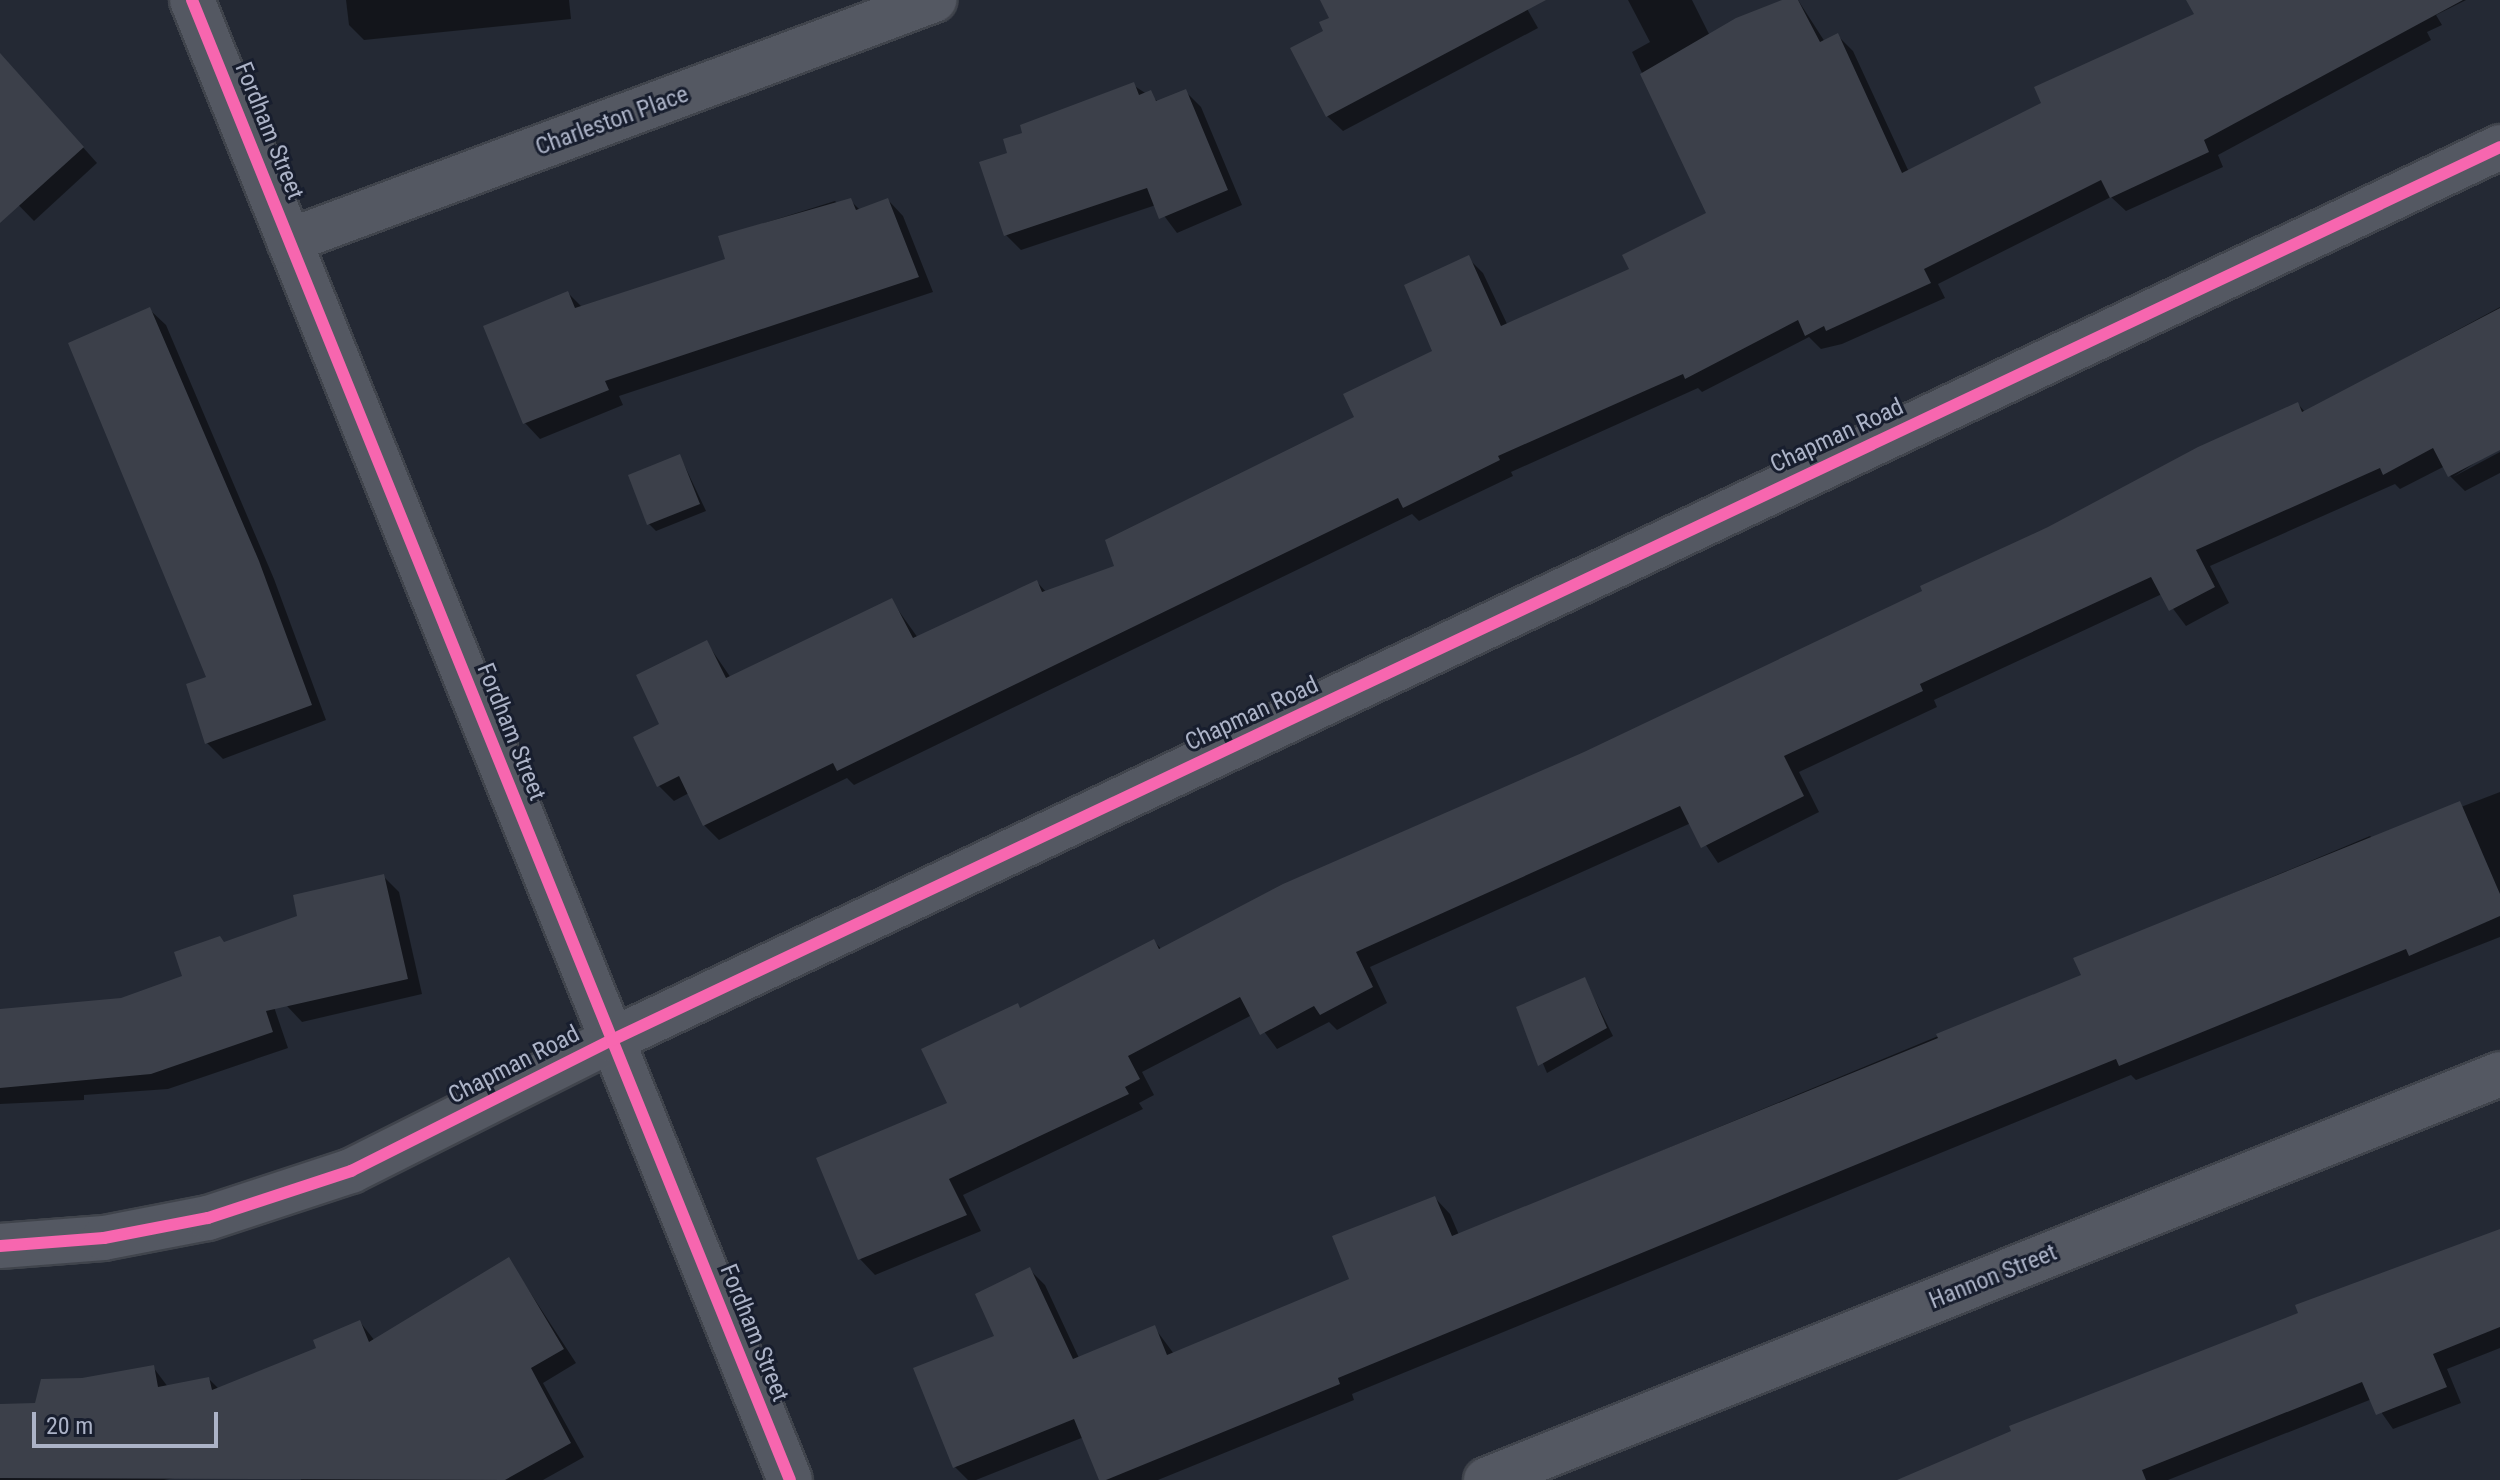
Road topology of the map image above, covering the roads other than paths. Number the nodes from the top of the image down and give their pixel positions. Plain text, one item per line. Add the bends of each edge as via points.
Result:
1 (192, 0) edge
2 (934, 0) edge
3 (2500, 147) edge
4 (289, 241) junction
5 (612, 1040) junction
6 (2500, 1074) edge
7 (0, 1246) edge
8 (790, 1480) edge
9 (1486, 1480) edge

1 - 4 street, Fordham Street
2 - 4 street, Charleston Place
3 - 5 street, Chapman Road
4 - 5 street, Fordham Street
5 - 7 street, Chapman Road via 351,1171 280,1197 208,1218 104,1238
5 - 8 street, Fordham Street
6 - 9 street, Hannon Street

